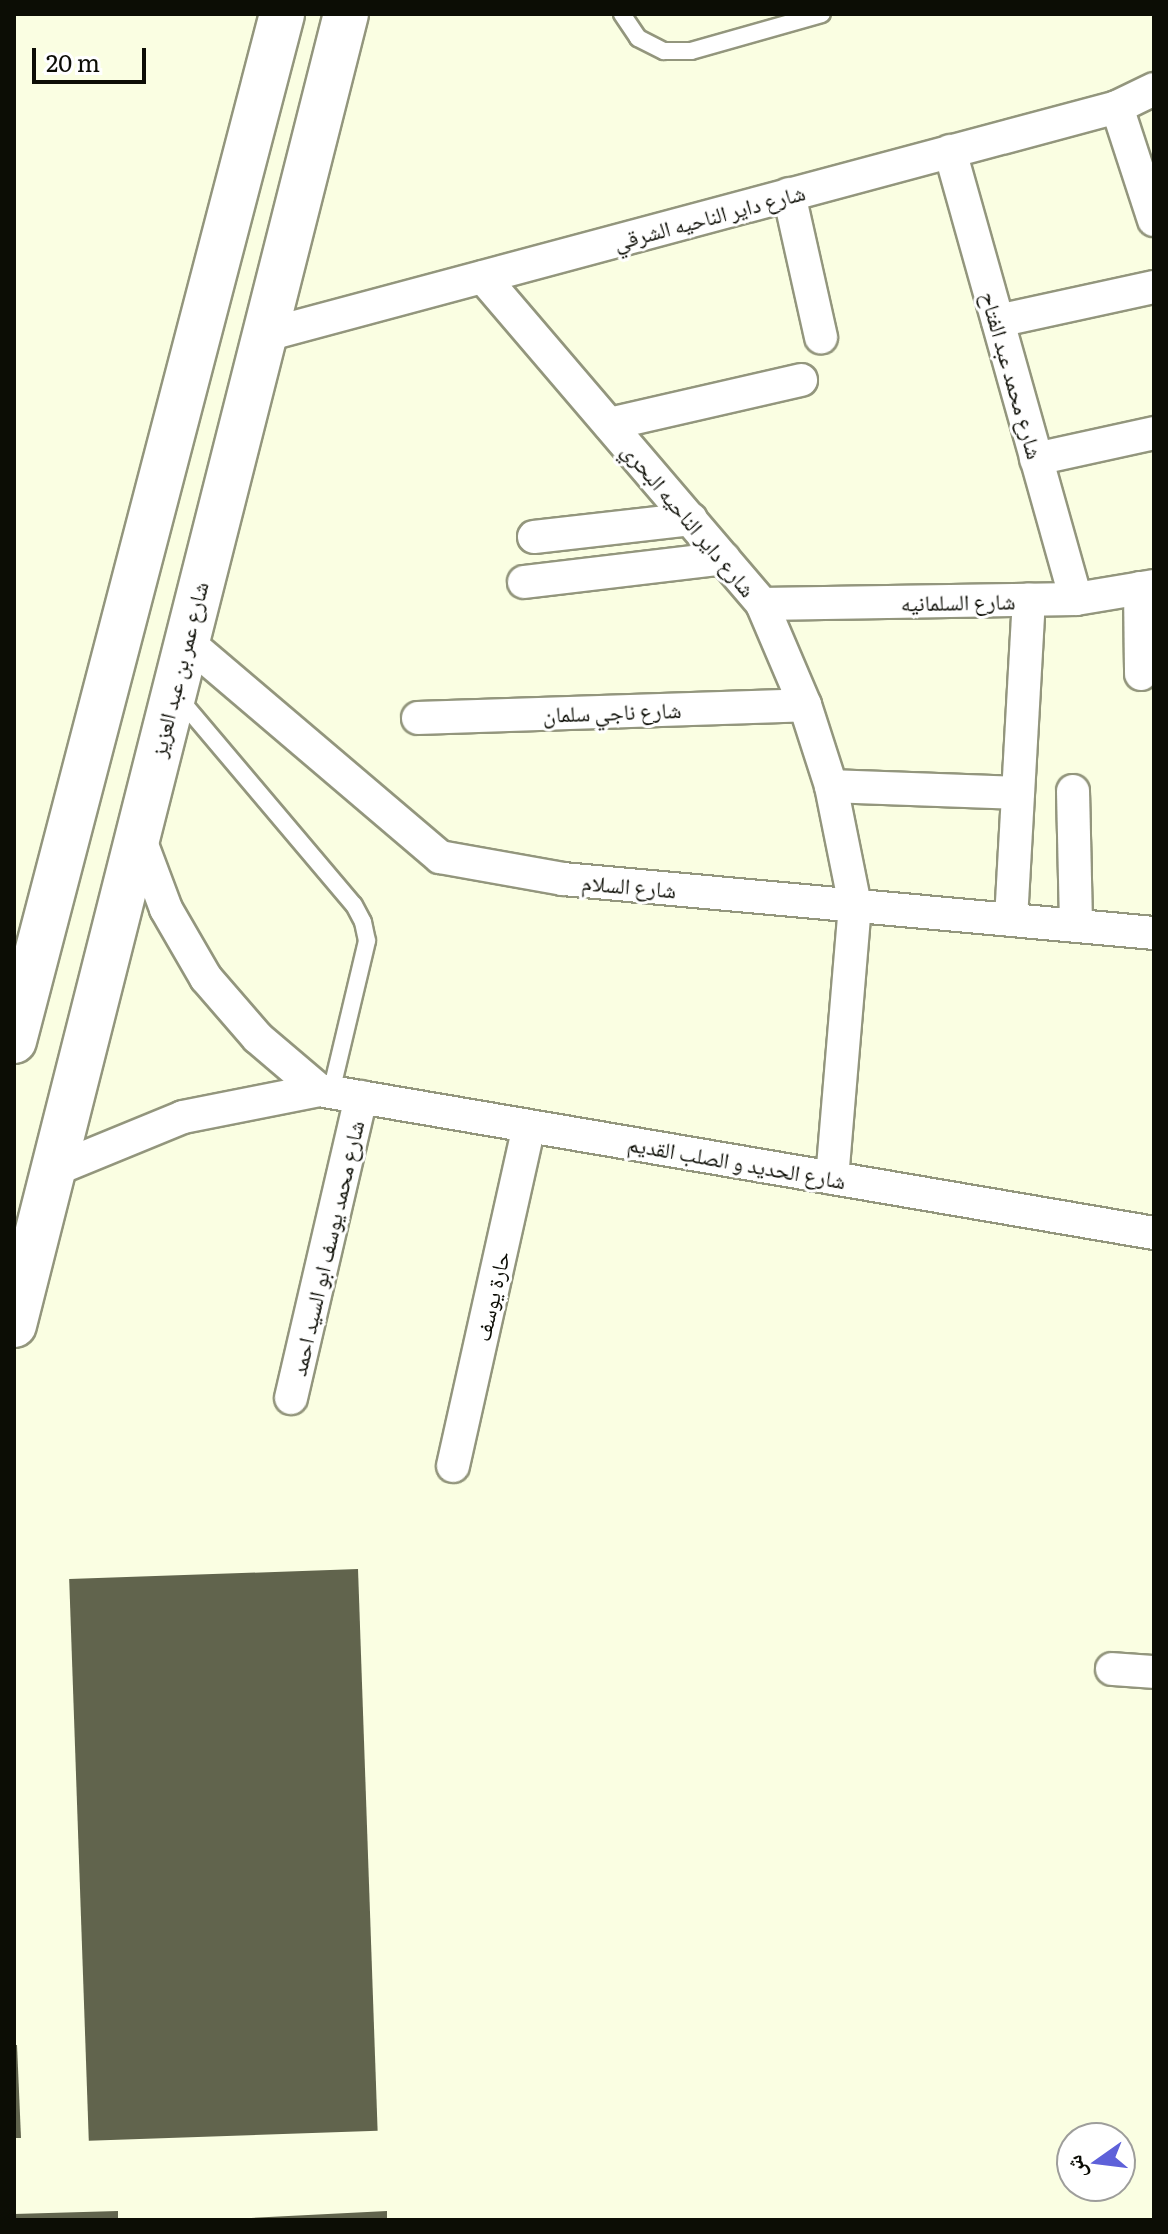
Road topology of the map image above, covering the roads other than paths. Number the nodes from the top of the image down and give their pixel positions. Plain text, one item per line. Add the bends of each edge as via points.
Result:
1 (282, 14) edge
2 (346, 14) edge
3 (622, 14) edge
4 (822, 14) edge
5 (1154, 89) edge
6 (1117, 107) junction
7 (950, 151) junction
8 (789, 194) junction
9 (1154, 220) edge
10 (483, 277) junction
11 (1154, 287) edge
12 (998, 321) junction
13 (262, 336) junction
14 (821, 337) dead end
15 (801, 380) dead end
16 (609, 424) junction
17 (1154, 433) edge
18 (1036, 459) junction
19 (691, 519) junction
20 (534, 537) dead end
21 (724, 558) junction
22 (524, 582) dead end
23 (1147, 587) edge
24 (1076, 599) junction
25 (1029, 600) junction
26 (762, 604) junction
27 (185, 640) junction
28 (1141, 674) dead end
29 (172, 691) junction
30 (805, 705) junction
31 (418, 718) dead end
32 (831, 786) junction
33 (1073, 791) dead end
34 (1018, 793) junction
35 (138, 834) junction
36 (855, 905) junction
37 (1011, 920) junction
38 (1076, 926) junction
39 (1154, 933) edge
40 (14, 1041) edge
41 (337, 1093) junction
42 (529, 1126) junction
43 (54, 1170) junction
44 (832, 1178) junction
45 (1154, 1233) edge
46 (14, 1325) edge
47 (291, 1398) dead end
48 (453, 1466) dead end
49 (1112, 1669) dead end
50 (1154, 1672) edge

1 - 40 main road
2 - 13 main road, شارع عمر بن عبد العزيز
3 - 4 lane via 638,38 664,51 691,51
5 - 6 street, شارع داير الناحيه الشرقي
6 - 7 street, شارع داير الناحيه الشرقي
6 - 9 street
7 - 8 street, شارع داير الناحيه الشرقي
7 - 12 street, شارع محمد عبد الفتاح
8 - 10 street, شارع داير الناحيه الشرقي
8 - 14 street
10 - 13 street, شارع داير الناحيه الشرقي
10 - 16 street, شارع داير الناحيه البحري
11 - 12 street
12 - 18 street, شارع محمد عبد الفتاح
13 - 27 main road, شارع عمر بن عبد العزيز
15 - 16 street
16 - 19 street, شارع داير الناحيه البحري
17 - 18 street
18 - 24 street, شارع محمد عبد الفتاح
19 - 20 street
19 - 21 street, شارع داير الناحيه البحري
21 - 22 street
21 - 26 street, شارع داير الناحيه البحري
23 - 24 street, شارع السلمانيه
23 - 28 street
24 - 25 street, شارع السلمانيه
25 - 26 street, شارع السلمانيه
25 - 34 street
26 - 30 street, شارع داير الناحيه البحري
27 - 29 main road, شارع عمر بن عبد العزيز
27 - 36 street, شارع السلام via 440,857 563,879
29 - 35 main road, شارع عمر بن عبد العزيز
29 - 41 lane via 363,922 367,941
30 - 31 street, شارع ناجي سلمان
30 - 32 street, شارع داير الناحيه البحري
32 - 34 street
32 - 36 street, شارع داير الناحيه البحري
33 - 38 street
34 - 37 street
35 - 41 street via 166,909 206,978 258,1038
35 - 43 main road, شارع عمر بن عبد العزيز
36 - 37 street, شارع السلام
36 - 44 street, شارع داير الناحيه البحري
37 - 38 street, شارع السلام
38 - 39 street, شارع السلام
41 - 42 street, شارع الحديد و الصلب القديم
41 - 43 street, شارع الحديد و الصلب القديم via 183,1117
41 - 47 street, شارع محمد يوسف ابو السيد احمد
42 - 44 street, شارع الحديد و الصلب القديم
42 - 48 street, حارة يوسف
43 - 46 main road, شارع عمر بن عبد العزيز
44 - 45 street, شارع الحديد و الصلب القديم
49 - 50 street

